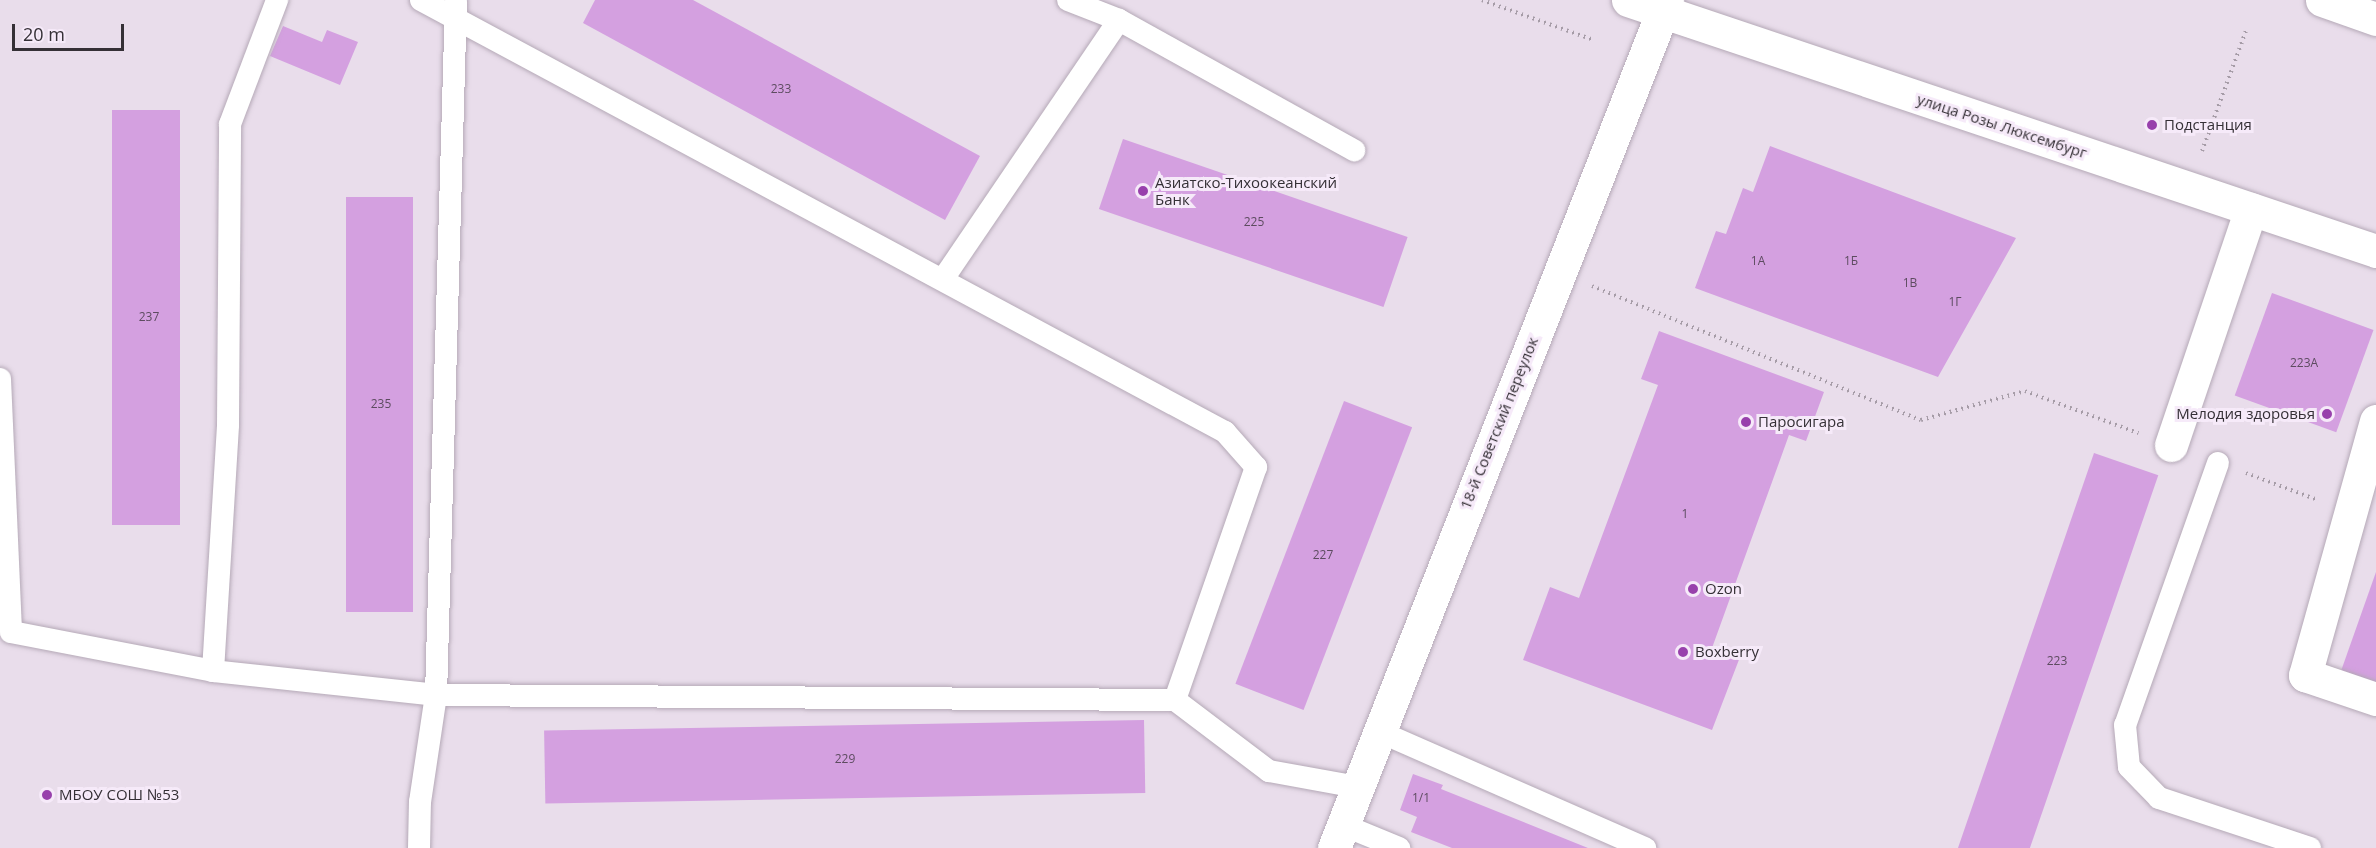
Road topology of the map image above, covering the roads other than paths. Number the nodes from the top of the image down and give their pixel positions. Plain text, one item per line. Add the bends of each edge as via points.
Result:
1 (276, 0) edge
2 (422, 0) edge
3 (1068, 0) edge
4 (1628, 0) edge
5 (2322, 0) edge
6 (454, 6) edge
7 (1664, 6) edge
8 (2376, 19) edge
9 (1119, 20) junction
10 (1354, 150) dead end
11 (2251, 209) junction
12 (2376, 250) edge
13 (943, 279) junction
14 (0, 379) edge
15 (2376, 421) edge
16 (2171, 445) road end
17 (2218, 463) road end
18 (213, 671) junction
19 (436, 694) junction
20 (2376, 699) edge
21 (1175, 700) junction
22 (1378, 731) junction
23 (1357, 787) junction
24 (1339, 836) edge
25 (418, 848) edge
26 (1399, 848) edge
27 (1645, 848) edge
28 (2310, 848) edge

1 - 18 lane via 230,124 228,425
2 - 6 lane
3 - 9 lane
4 - 7 street, улица Розы Люксембург
5 - 8 street
6 - 13 lane
6 - 19 lane
7 - 11 street, улица Розы Люксембург
7 - 22 street, 18-й Советский переулок
9 - 10 lane
9 - 13 lane
11 - 12 street, улица Розы Люксембург
11 - 16 street
13 - 21 lane via 1225,432 1256,467
14 - 18 lane via 11,632
15 - 20 street via 2305,675
17 - 28 lane via 2125,725 2129,767 2159,798
18 - 19 lane
19 - 21 lane
19 - 25 lane via 420,802
21 - 23 lane via 1269,771
22 - 23 street, 18-й Советский переулок
22 - 27 lane
23 - 24 street, 18-й Советский переулок
24 - 26 lane

